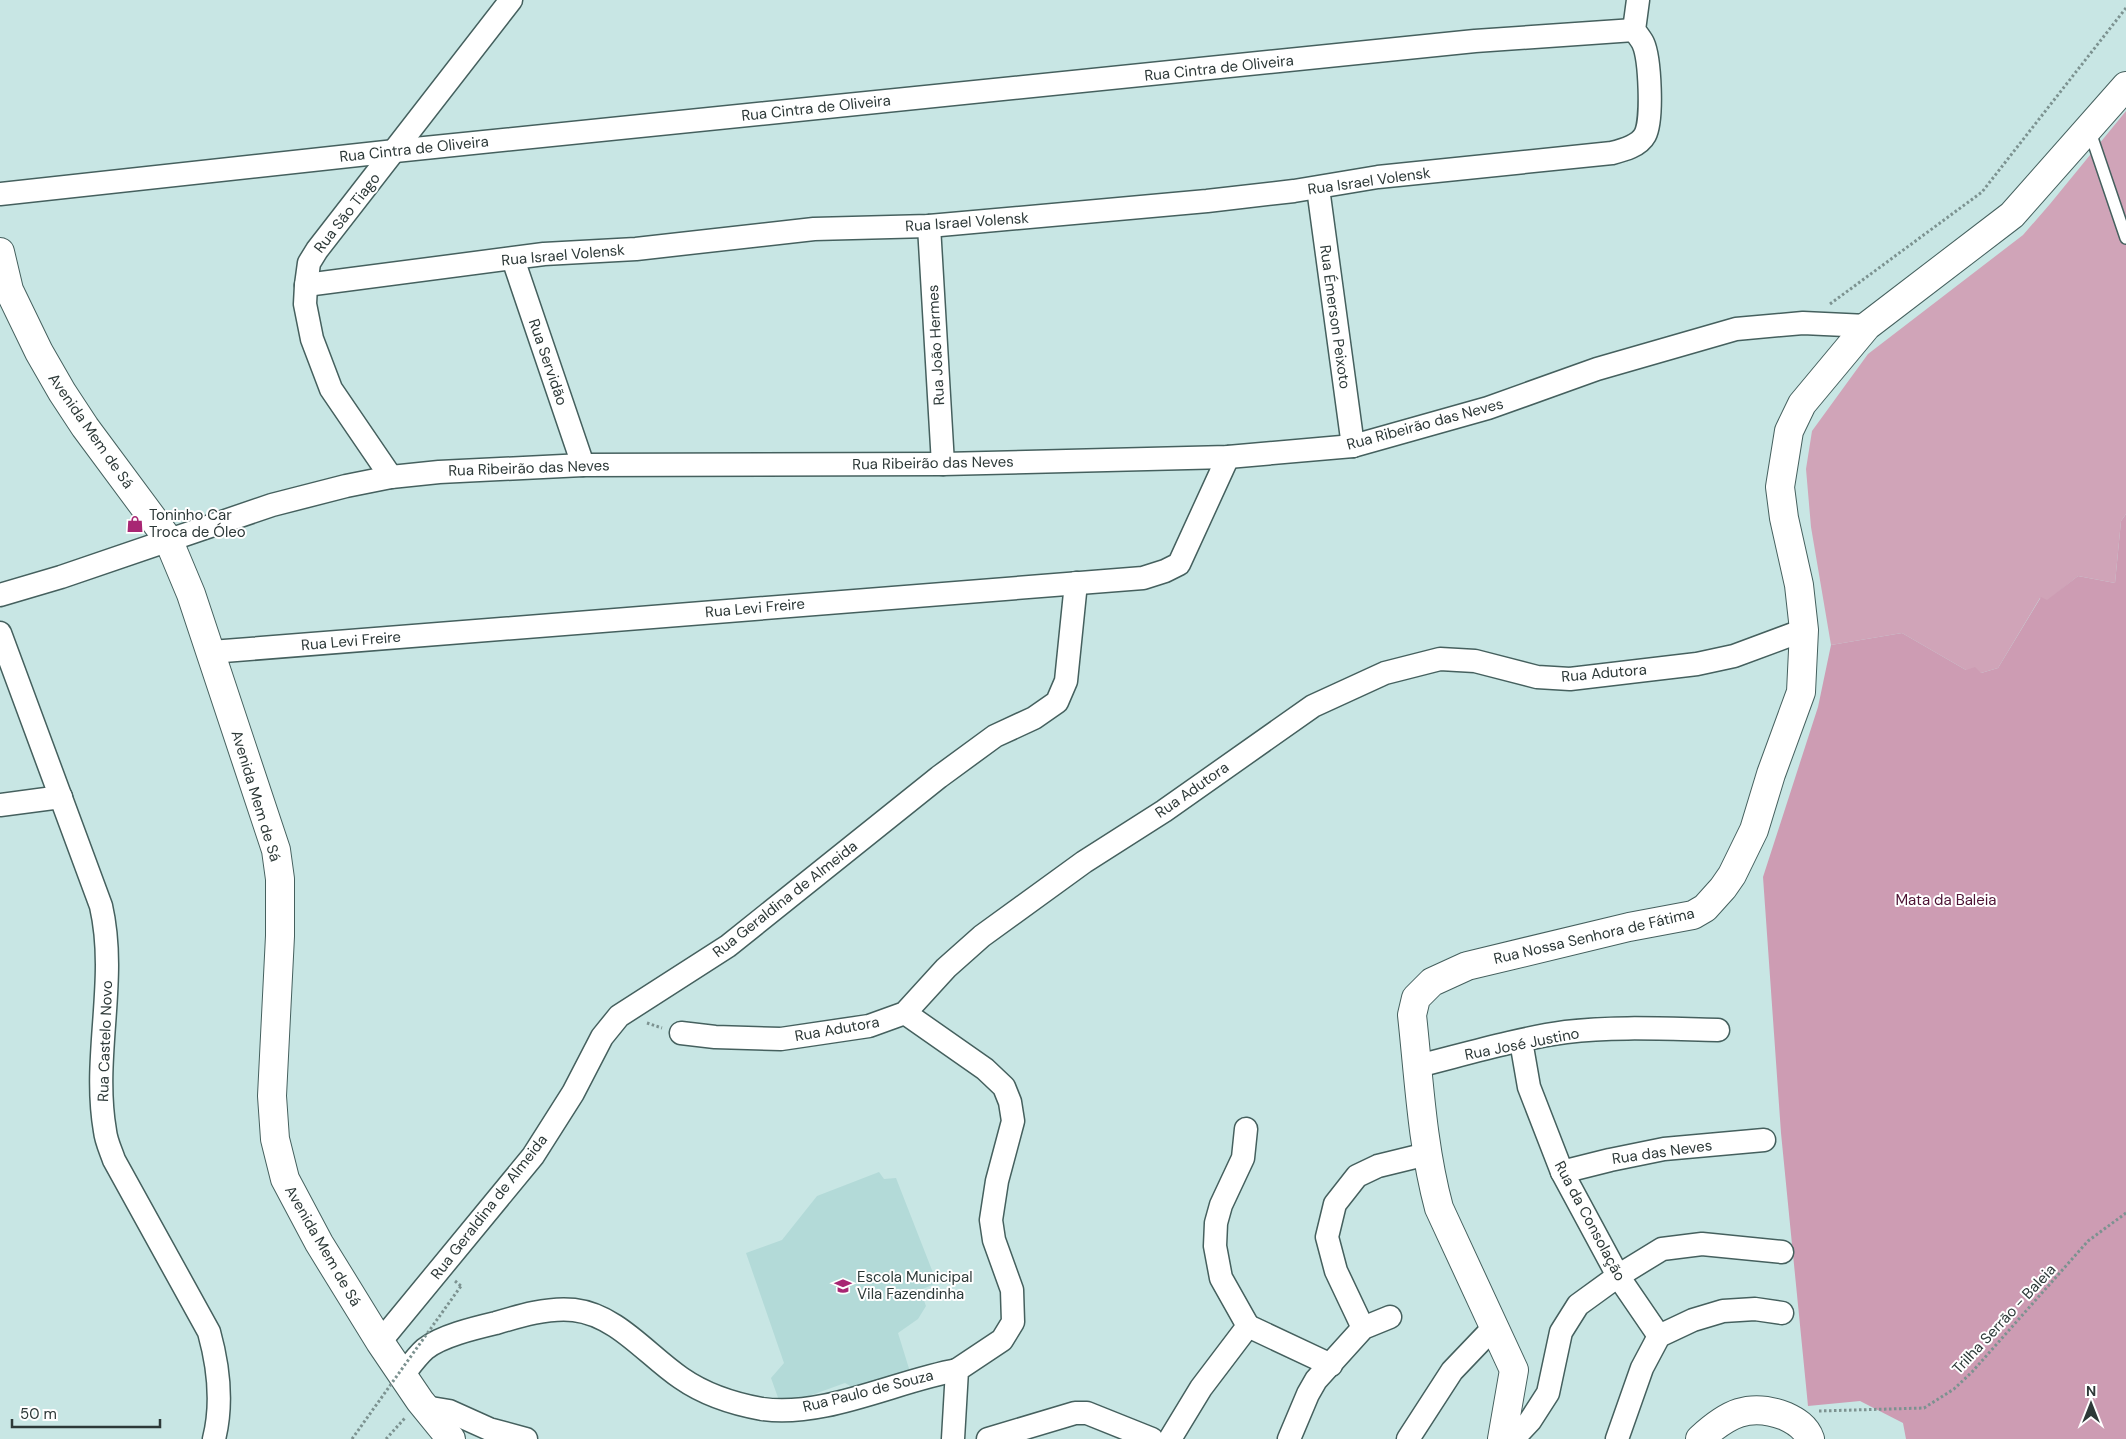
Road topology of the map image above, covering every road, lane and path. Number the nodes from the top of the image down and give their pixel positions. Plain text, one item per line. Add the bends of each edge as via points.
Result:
1 (511, 0) edge
2 (1638, 0) edge
3 (2126, 8) edge
4 (1634, 30) junction
5 (2126, 86) edge
6 (2088, 129) junction
7 (395, 151) junction
8 (1318, 188) junction
9 (0, 194) edge
10 (929, 226) junction
11 (2126, 238) edge
12 (0, 252) edge
13 (513, 258) junction
14 (306, 285) junction
15 (1803, 323) junction
16 (1867, 326) junction
17 (1353, 446) junction
18 (1228, 457) junction
19 (943, 464) junction
20 (584, 465) junction
21 (391, 477) junction
22 (168, 539) junction
23 (1076, 583) junction
24 (0, 595) edge
25 (1804, 630) junction
26 (0, 633) edge
27 (211, 652) junction
28 (61, 796) junction
29 (0, 805) edge
30 (905, 1013) junction
31 (619, 1016) junction
32 (1718, 1030) dead end
33 (681, 1033) joint
34 (1521, 1041) junction
35 (1418, 1066) junction
36 (1246, 1129) dead end
37 (1764, 1140) dead end
38 (1427, 1154) junction
39 (1562, 1172) junction
40 (2126, 1214) edge
41 (1782, 1252) dead end
42 (1618, 1276) junction
43 (461, 1286) dead end
44 (1782, 1313) dead end
45 (1390, 1317) dead end
46 (1248, 1326) junction
47 (1495, 1326) junction
48 (1362, 1328) junction
49 (1659, 1336) junction
50 (380, 1342) junction
51 (1331, 1365) junction
52 (957, 1370) junction
53 (403, 1374) junction
54 (425, 1407) junction
55 (492, 1434) edge
56 (1809, 1435) edge
57 (214, 1439) edge
58 (352, 1439) edge
59 (451, 1439) edge
60 (526, 1439) edge
61 (953, 1439) edge
62 (988, 1439) edge
63 (1152, 1439) edge
64 (1170, 1439) edge
65 (1289, 1439) edge
66 (1408, 1439) edge
67 (1502, 1439) edge
68 (1512, 1439) edge
69 (1617, 1439) edge
70 (1700, 1439) edge

1 - 7 street, Rua São Tiago
2 - 4 street
3 - 15 path via 1982,192
4 - 7 street, Rua Cintra de Oliveira via 1475,41
4 - 8 street, Rua Israel Volensk via 1643,43 1647,59 1651,116 1645,136 1627,149 1378,177
5 - 6 street, Rua Nossa Senhora de Fátima
6 - 11 lane
6 - 16 street, Rua Nossa Senhora de Fátima via 2012,215
7 - 9 street, Rua Cintra de Oliveira
7 - 14 street, Rua São Tiago via 317,250 309,263
8 - 10 street, Rua Israel Volensk
8 - 17 street, Rua Émerson Peixoto
10 - 13 street, Rua Israel Volensk via 814,229 636,249
10 - 19 street, Rua João Hermes
12 - 22 street, Avenida Mem de Sá via 9,290 62,392
13 - 14 street, Rua Israel Volensk
13 - 20 street, Rua Servidão
14 - 21 street, Rua São Tiago via 309,330 331,389
15 - 16 street, Rua Ribeirão das Neves
15 - 17 street, Rua Ribeirão das Neves via 1718,334 1597,369 1488,408
16 - 25 street, Rua Nossa Senhora de Fátima via 1802,404 1787,440 1780,487
17 - 18 street, Rua Ribeirão das Neves
18 - 19 street, Rua Ribeirão das Neves
18 - 23 street, Rua Levi Freire via 1179,564 1143,578
19 - 20 street, Rua Ribeirão das Neves
20 - 21 street, Rua Ribeirão das Neves
21 - 22 street, Rua Ribeirão das Neves via 272,505
22 - 24 street, Rua Ribeirão das Neves
22 - 27 street, Avenida Mem de Sá via 192,594
23 - 27 street, Rua Levi Freire
23 - 31 street, Rua Geraldina de Almeida via 1066,681 1057,702 1034,718 995,736 728,946
25 - 30 street, Rua Adutora via 1734,656 1696,664 1570,679 1537,677 1475,661 1440,659 1385,673 1313,706 1164,811 1084,862 982,936 946,968
25 - 35 street, Rua Nossa Senhora de Fátima via 1801,692 1754,830 1723,888 1694,915 1629,927 1467,966 1432,982 1416,998 1412,1015
26 - 28 street, Rua Castelo Novo
27 - 50 street, Avenida Mem de Sá via 276,850 280,879 280,936 272,1096 276,1139 285,1179 319,1243
28 - 29 street
28 - 57 street, Rua Castelo Novo via 101,906 106,929 101,1091 105,1132 114,1160 209,1332 220,1385
30 - 33 street, Rua Adutora via 870,1026 782,1039
30 - 52 street, Rua Paulo de Souza via 985,1069 1004,1087 1013,1121 997,1181 991,1220 994,1240 1012,1290 1013,1322 1002,1340
31 - 33 path
31 - 50 street, Rua Geraldina de Almeida via 602,1037 573,1093 533,1156
32 - 34 street, Rua José Justino via 1566,1032
34 - 35 street, Rua José Justino
34 - 39 street, Rua da Consolação via 1529,1087
35 - 38 street, Rua Nossa Senhora de Fátima
36 - 46 street via 1243,1158 1216,1223 1215,1246 1221,1278
37 - 39 street, Rua das Neves via 1664,1150
38 - 47 street, Rua Nossa Senhora de Fátima via 1439,1208
38 - 48 street via 1378,1166 1357,1176 1335,1204 1328,1237 1336,1271
39 - 42 street, Rua da Consolação
40 - 56 path, Trilha Serrão - Baleia via 2088,1241 1954,1389 1924,1408 1813,1412
41 - 42 street via 1702,1244 1662,1249
42 - 49 street, Rua da Consolação
42 - 68 street via 1578,1305 1561,1332 1548,1393 1530,1421
43 - 58 path, bridge
44 - 49 street via 1755,1309 1723,1311
45 - 48 street
46 - 51 street
46 - 64 street via 1201,1388
47 - 66 street via 1452,1371
47 - 67 street, Rua Nossa Senhora de Fátima via 1514,1370
48 - 51 street
49 - 69 street via 1642,1368
50 - 53 street, Avenida Mem de Sá
51 - 65 street via 1308,1394
52 - 53 street, Rua Paulo de Souza via 802,1409 762,1409 718,1397 696,1386 628,1334 599,1318 574,1310 549,1311 457,1333 426,1348
52 - 61 street
53 - 54 street, Avenida Mem de Sá
54 - 55 street via 449,1411
54 - 59 street, Avenida Mem de Sá
55 - 60 street
56 - 70 street via 1793,1420 1768,1410 1749,1409 1731,1415
62 - 63 street via 1064,1414 1087,1412

